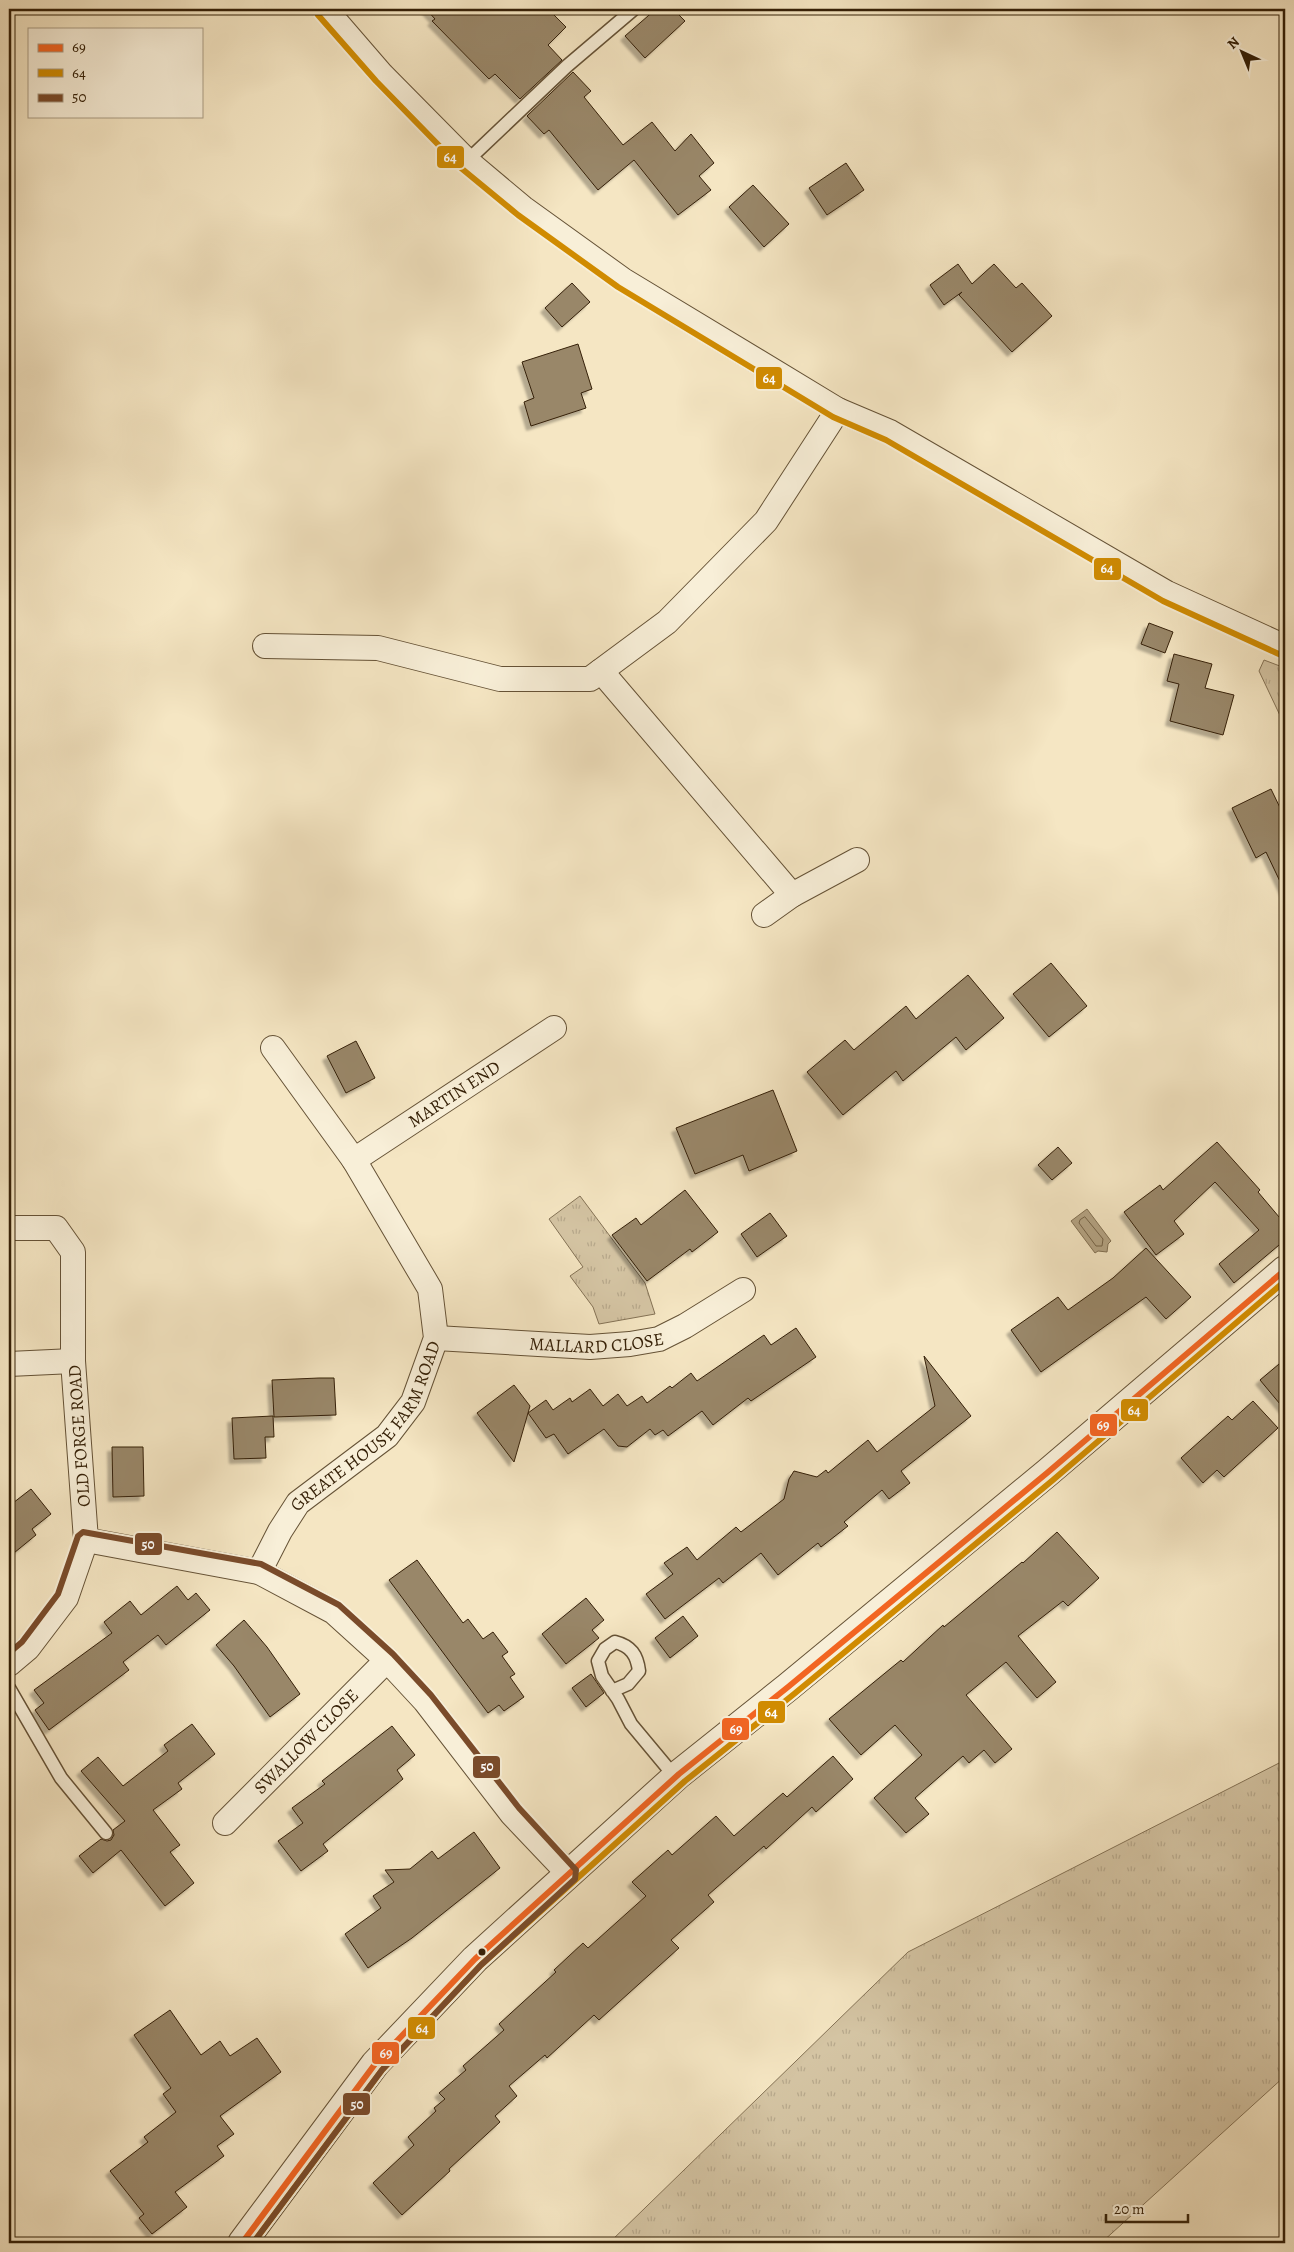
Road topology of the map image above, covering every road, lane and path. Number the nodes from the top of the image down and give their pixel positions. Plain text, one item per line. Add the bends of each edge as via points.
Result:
1 (325, 9) edge
2 (634, 9) edge
3 (467, 161) junction
4 (838, 410) junction
5 (264, 646) dead end
6 (1285, 647) edge
7 (600, 672) junction
8 (857, 860) dead end
9 (792, 895) junction
10 (764, 915) dead end
11 (554, 1028) dead end
12 (273, 1048) dead end
13 (354, 1160) junction
14 (16, 1228) dead end
15 (1285, 1270) edge
16 (743, 1290) dead end
17 (436, 1338) junction
18 (74, 1361) junction
19 (9, 1364) edge
20 (86, 1540) junction
21 (259, 1572) junction
22 (387, 1660) junction
23 (9, 1664) edge
24 (9, 1688) edge
25 (612, 1690) dead end
26 (676, 1778) junction
27 (225, 1823) dead end
28 (106, 1833) dead end
29 (568, 1873) junction
30 (242, 2243) edge

1 - 3 street via 382,75
2 - 3 lane via 567,66
3 - 4 street via 524,208 623,280
4 - 6 street via 890,432 1167,593
4 - 7 street via 766,522 667,622
5 - 7 street via 378,648 500,679 590,679
7 - 9 street
8 - 9 street
9 - 10 street
11 - 13 street, MARTIN END
12 - 13 street, GREATE HOUSE FARM ROAD
13 - 17 street, GREATE HOUSE FARM ROAD via 430,1288
14 - 18 street, OLD FORGE ROAD via 56,1228 73,1252
15 - 26 street via 1048,1473
16 - 17 street, MALLARD CLOSE via 668,1335 630,1344 590,1347
17 - 21 street, GREATE HOUSE FARM ROAD via 413,1402 386,1436 298,1503
18 - 19 street
18 - 20 street, OLD FORGE ROAD
20 - 21 street
20 - 23 street, OLD FORGE ROAD via 66,1598 28,1648
21 - 22 street via 334,1612
22 - 27 street, SWALLOW CLOSE
22 - 29 street via 425,1700 512,1814
24 - 28 lane via 61,1778
25 - 26 lane via 631,1724
26 - 29 street
29 - 30 street via 475,1959 375,2064

